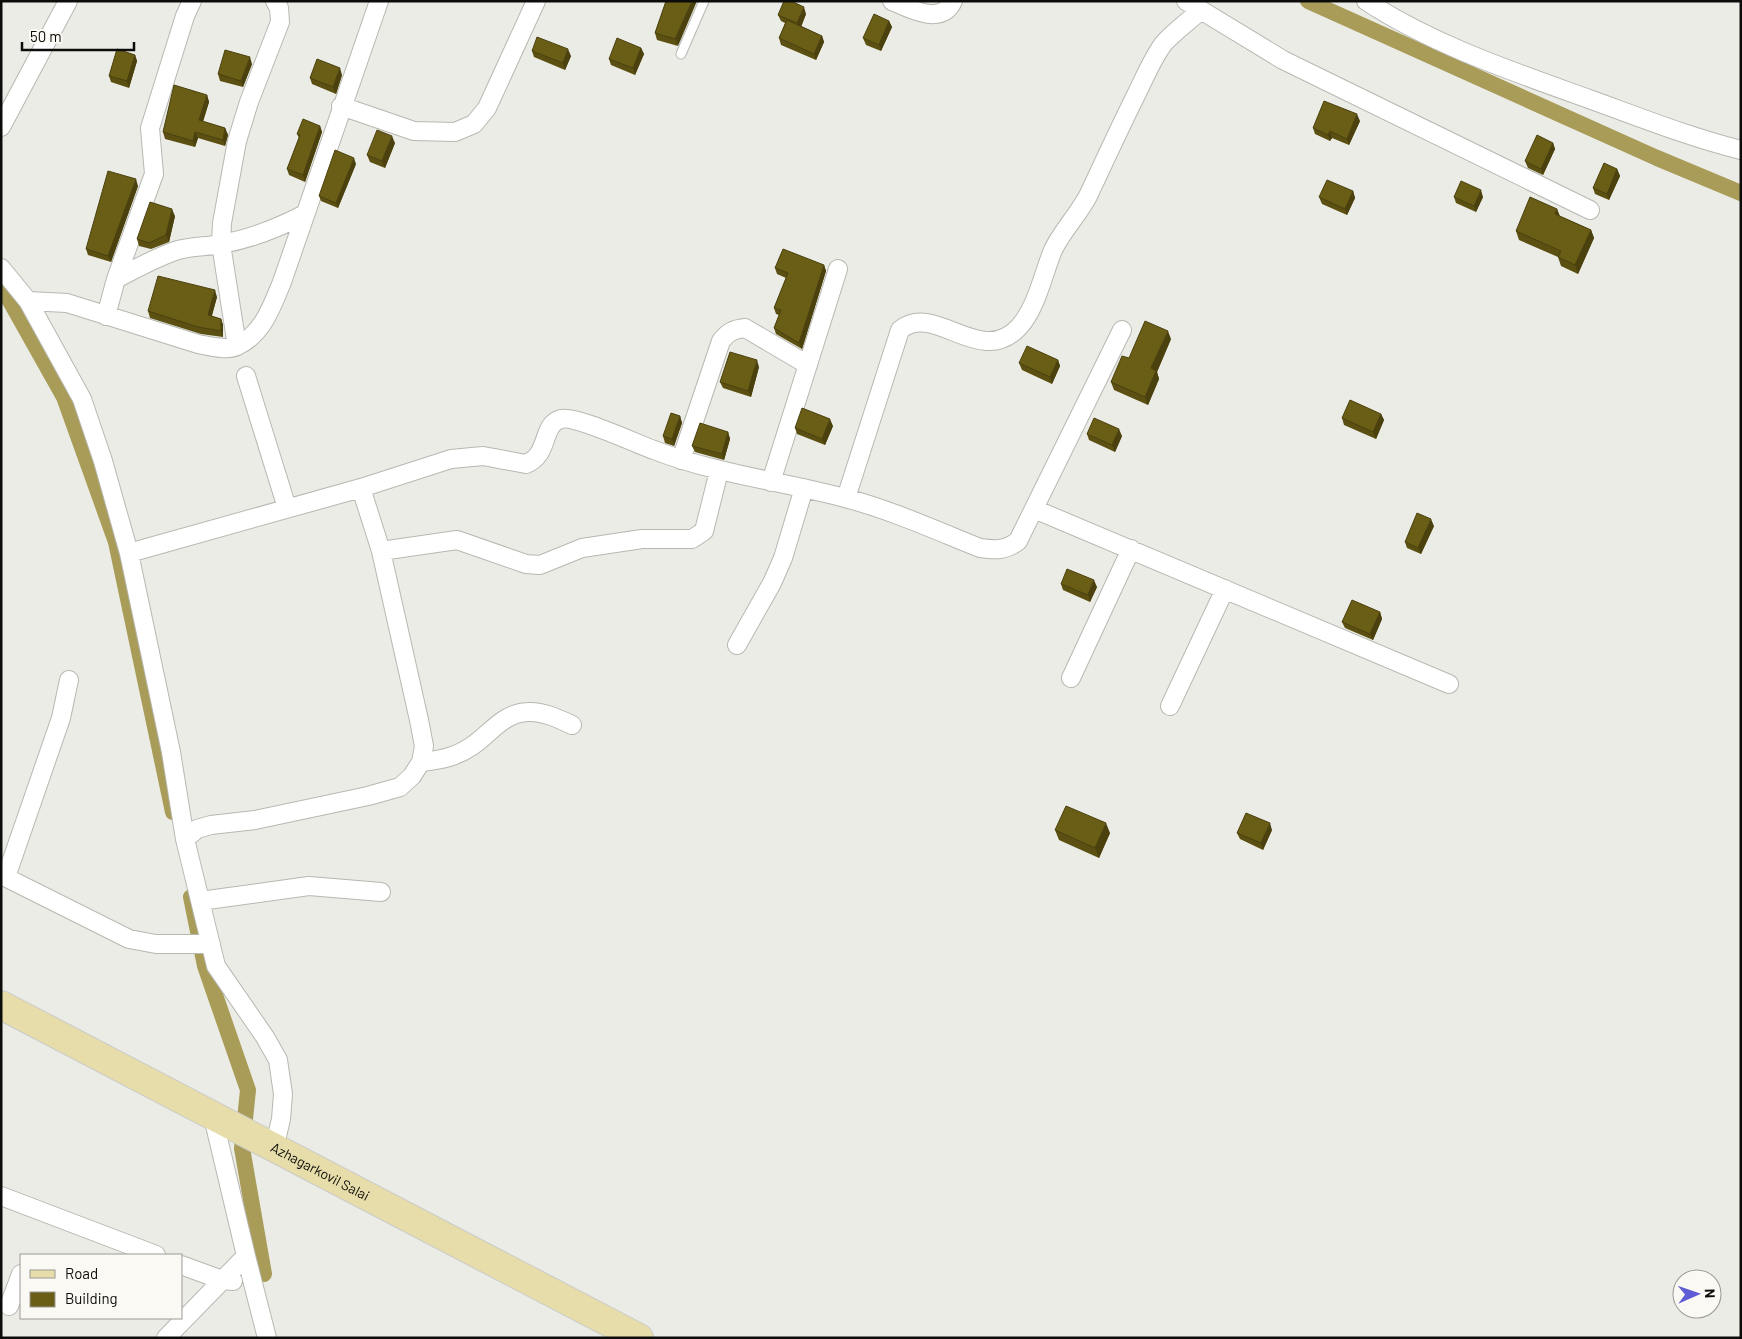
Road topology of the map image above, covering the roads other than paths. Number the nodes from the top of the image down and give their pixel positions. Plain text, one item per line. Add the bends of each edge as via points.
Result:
1 (68, 1) edge
2 (192, 1) edge
3 (275, 1) edge
4 (379, 1) edge
5 (536, 1) edge
6 (704, 1) edge
7 (892, 1) edge
8 (953, 1) edge
9 (1366, 1) edge
10 (1194, 6) edge
11 (681, 54) dead end
12 (341, 106) junction
13 (1, 127) edge
14 (1741, 150) edge
15 (1590, 210) dead end
16 (304, 214) junction
17 (221, 244) junction
18 (1, 268) edge
19 (838, 269) dead end
20 (116, 279) junction
21 (28, 301) junction
22 (106, 316) junction
23 (1122, 330) dead end
24 (237, 346) junction
25 (808, 365) junction
26 (246, 376) dead end
27 (681, 460) junction
28 (719, 471) junction
29 (771, 482) junction
30 (361, 488) junction
31 (804, 488) junction
32 (846, 498) junction
33 (287, 508) junction
34 (1034, 509) junction
35 (1131, 549) junction
36 (381, 551) junction
37 (128, 553) junction
38 (1225, 589) junction
39 (737, 645) dead end
40 (1071, 678) dead end
41 (69, 680) dead end
42 (1450, 684) dead end
43 (1170, 706) dead end
44 (572, 725) dead end
45 (421, 762) junction
46 (185, 839) junction
47 (3, 876) edge
48 (381, 892) dead end
49 (200, 901) junction
50 (202, 945) junction
51 (1, 1005) edge
52 (245, 1133) junction
53 (1, 1196) edge
54 (153, 1254) edge
55 (246, 1256) junction
56 (182, 1265) edge
57 (20, 1277) edge
58 (222, 1280) junction
59 (253, 1282) junction
60 (9, 1306) dead end
61 (182, 1312) edge
62 (172, 1320) edge
63 (629, 1335) edge
64 (166, 1338) edge
65 (267, 1338) edge

1 - 13 street
2 - 20 street via 150,128 154,174
3 - 17 street via 280,22 237,141 227,186
4 - 12 street
5 - 12 street via 487,108 474,124 455,132 414,131
6 - 11 lane
7 - 8 street via 930,14 940,14 950,8
9 - 14 street via 1476,56
10 - 15 street via 1283,60
10 - 32 street via 1163,45 1147,73 1080,210 1053,250 1020,326 1007,338 993,341 974,340 928,323 907,324 900,330
12 - 16 street
16 - 17 street via 278,228
16 - 24 street via 269,315 262,327
17 - 20 street via 174,251
17 - 24 street
18 - 21 street
19 - 25 street
20 - 22 street
21 - 22 street via 67,303
21 - 37 street via 82,399
22 - 24 street via 198,344
23 - 34 street
25 - 27 street via 746,328 727,333 721,341
25 - 29 street
26 - 33 street
27 - 28 street
27 - 30 street via 562,418 549,429 540,456 526,464 483,456 451,459
28 - 29 street
28 - 36 street via 704,531 692,539 642,539 582,548 540,565 526,564 457,540
29 - 31 street
30 - 33 street
30 - 36 street
31 - 32 street
31 - 39 street via 783,558
32 - 34 street via 980,548 996,550 1010,548 1018,542
33 - 37 street
34 - 35 street
35 - 38 street
35 - 40 street
36 - 45 street via 424,746
37 - 46 street via 171,752
38 - 42 street
38 - 43 street
41 - 47 street via 61,718
44 - 45 street via 550,715 529,711 511,715 474,745 454,756
45 - 46 street via 400,787 255,820 211,824
46 - 49 street
47 - 50 street via 129,939 156,944
48 - 49 street via 309,886
49 - 50 street
50 - 52 street via 278,1060 283,1094 281,1119
51 - 52 main road, Azhagarkovil Salai
52 - 55 street
52 - 63 main road, Azhagarkovil Salai
53 - 54 street
55 - 58 street
55 - 59 street
56 - 58 street
57 - 60 street
58 - 59 street
58 - 61 street
59 - 65 street
62 - 64 street

